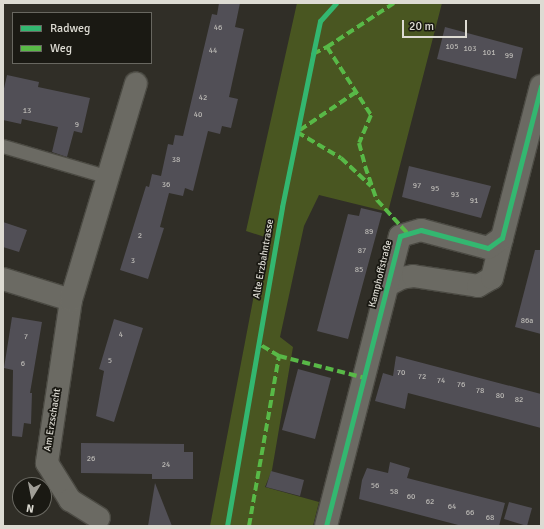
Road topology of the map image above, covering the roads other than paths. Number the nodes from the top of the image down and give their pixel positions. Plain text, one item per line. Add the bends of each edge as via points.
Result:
1 (136, 84) dead end
2 (541, 86) edge
3 (3, 146) edge
4 (108, 178) junction
5 (502, 238) junction
6 (3, 279) edge
7 (388, 285) junction
8 (72, 300) junction
9 (99, 518) dead end
10 (326, 526) edge

1 - 4 street, Am Erzschacht
2 - 5 street, Kamphoffstraße
3 - 4 lane
4 - 8 street, Am Erzschacht
5 - 7 street, Kamphoffstraße via 492,278 478,286 413,276 400,278
5 - 7 street, Kamphoffstraße via 488,248 421,230 400,236
6 - 8 street
7 - 10 street, Kamphoffstraße
8 - 9 street, Am Erzschacht via 47,463 70,500

